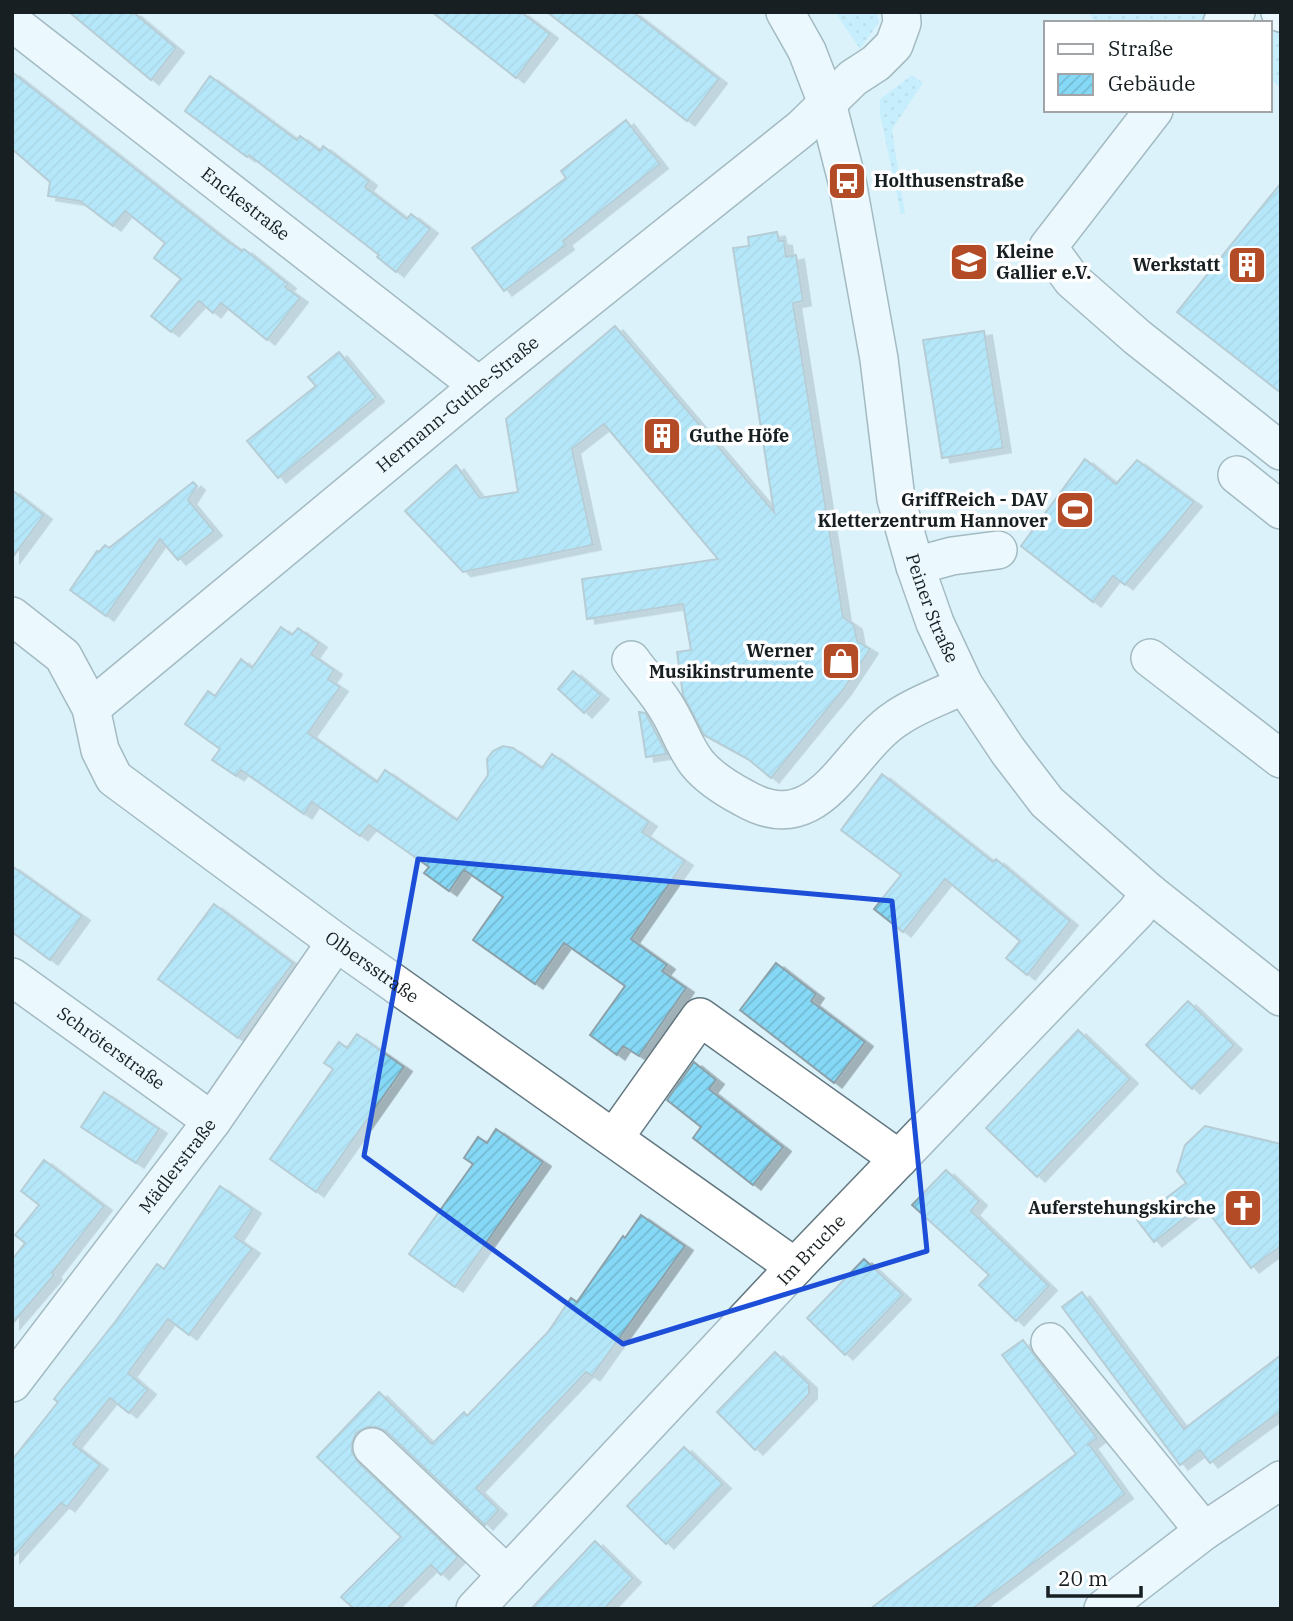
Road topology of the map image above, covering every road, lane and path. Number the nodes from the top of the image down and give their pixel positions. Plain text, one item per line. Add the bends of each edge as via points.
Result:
1 (785, 12) edge
2 (901, 12) edge
3 (12, 22) edge
4 (827, 103) junction
5 (1152, 112) edge
6 (479, 386) junction
7 (1281, 451) edge
8 (1237, 475) dead end
9 (1281, 510) edge
10 (998, 550) dead end
11 (915, 566) junction
12 (12, 616) edge
13 (1150, 659) dead end
14 (631, 660) dead end
15 (964, 685) junction
16 (90, 708) junction
17 (1281, 759) edge
18 (1150, 893) junction
19 (336, 942) junction
20 (12, 977) edge
21 (1281, 997) edge
22 (212, 1121) junction
23 (614, 1138) junction
24 (899, 1159) junction
25 (795, 1267) junction
26 (1050, 1342) dead end
27 (12, 1383) edge
28 (372, 1447) dead end
29 (1281, 1480) edge
30 (1204, 1531) junction
31 (508, 1575) junction
32 (475, 1609) edge
33 (1103, 1609) edge

1 - 4 street, Peiner Straße via 807,51
2 - 4 street via 894,45
3 - 6 street, Enckestraße
4 - 6 street, Hermann-Guthe-Straße via 802,128
4 - 11 street, Peiner Straße via 847,181 879,359 896,499
5 - 7 street via 1048,247 1081,289
6 - 16 street, Hermann-Guthe-Straße
8 - 9 street
10 - 11 street
11 - 15 street, Peiner Straße via 934,623
12 - 16 street, Olbersstraße via 63,656
13 - 17 street
14 - 15 street via 668,709 698,764 752,803 778,809 793,809 820,797 897,717
15 - 18 street, Peiner Straße via 1047,802
16 - 19 street, Olbersstraße via 100,750 114,778
18 - 21 street, Peiner Straße
18 - 24 street, Im Bruche
19 - 22 street, Mädlerstraße
19 - 23 street, Olbersstraße
20 - 22 street, Schröterstraße
22 - 27 street, Mädlerstraße
23 - 24 street via 700,1017
23 - 25 street, Olbersstraße
24 - 25 street, Im Bruche
25 - 31 street, Im Bruche
26 - 30 street
28 - 31 street
29 - 30 street
30 - 33 street
31 - 32 street, Im Bruche

